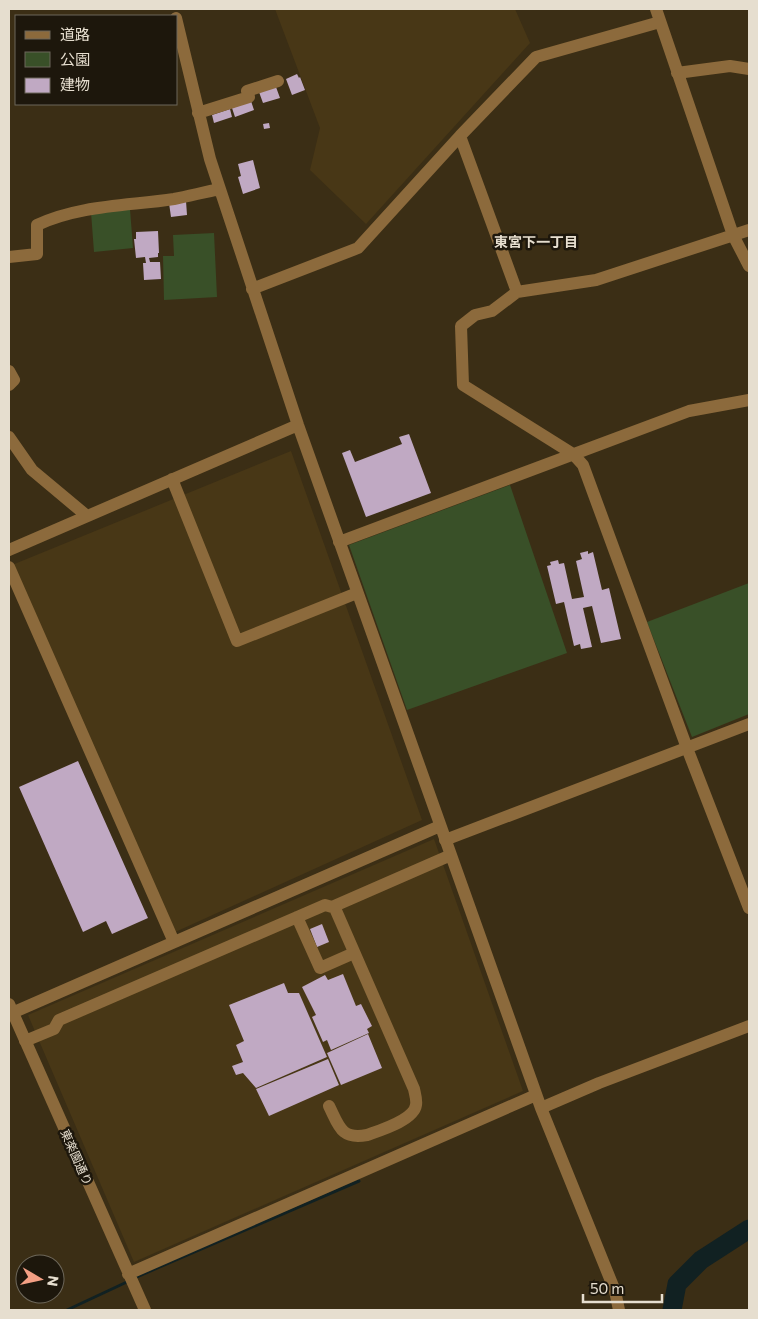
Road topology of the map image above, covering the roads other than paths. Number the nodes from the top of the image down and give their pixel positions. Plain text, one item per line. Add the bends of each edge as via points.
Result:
1 (656, 9) edge
2 (660, 22) junction
3 (178, 26) edge
4 (749, 69) edge
5 (677, 73) junction
6 (278, 81) dead end
7 (198, 113) junction
8 (460, 136) junction
9 (220, 189) junction
10 (749, 230) edge
11 (732, 235) junction
12 (9, 257) edge
13 (749, 266) edge
14 (252, 288) junction
15 (517, 292) junction
16 (9, 371) edge
17 (9, 385) edge
18 (749, 400) edge
19 (298, 425) junction
20 (9, 437) edge
21 (573, 454) junction
22 (172, 479) junction
23 (88, 516) junction
24 (339, 542) junction
25 (9, 550) edge
26 (9, 567) edge
27 (358, 593) junction
28 (749, 724) edge
29 (688, 748) junction
30 (440, 826) junction
31 (445, 840) junction
32 (451, 855) junction
33 (334, 906) junction
34 (749, 908) edge
35 (297, 917) junction
36 (174, 942) junction
37 (354, 953) junction
38 (11, 1008) edge
39 (749, 1026) edge
40 (25, 1042) junction
41 (536, 1095) junction
42 (329, 1106) dead end
43 (541, 1108) junction
44 (128, 1274) junction
45 (145, 1310) edge
46 (618, 1310) edge

1 - 2 street
2 - 5 street
2 - 8 street via 536,57
3 - 7 street
4 - 5 street via 730,66
5 - 11 street
6 - 7 street via 247,92 249,97
7 - 9 street
8 - 14 street via 358,248
8 - 15 street
9 - 12 street via 53,217 37,225 37,254
9 - 14 street
10 - 11 street
11 - 13 street
11 - 15 street via 596,280
14 - 19 street
15 - 21 street via 492,311 476,315 461,326 464,384
16 - 17 street via 14,380
18 - 21 street via 689,411
19 - 22 street
19 - 24 street
20 - 23 street via 32,470
21 - 24 street
21 - 29 street via 583,465
22 - 23 street
22 - 27 street via 237,641
23 - 25 street
24 - 27 street
26 - 36 street
27 - 30 street
28 - 29 street
29 - 31 street
29 - 34 street
30 - 31 street
30 - 36 street
31 - 32 street
32 - 33 street
32 - 41 street
33 - 35 street via 325,906
33 - 37 street
35 - 37 street via 320,968
35 - 40 street via 59,1020 54,1029
36 - 38 street
37 - 42 street via 414,1089 416,1104 408,1118 360,1137 342,1131
38 - 40 street, 東楽園通り
39 - 43 street
40 - 44 street, 東楽園通り
41 - 43 street
41 - 44 street
43 - 46 street via 614,1291
44 - 45 street, 東楽園通り

